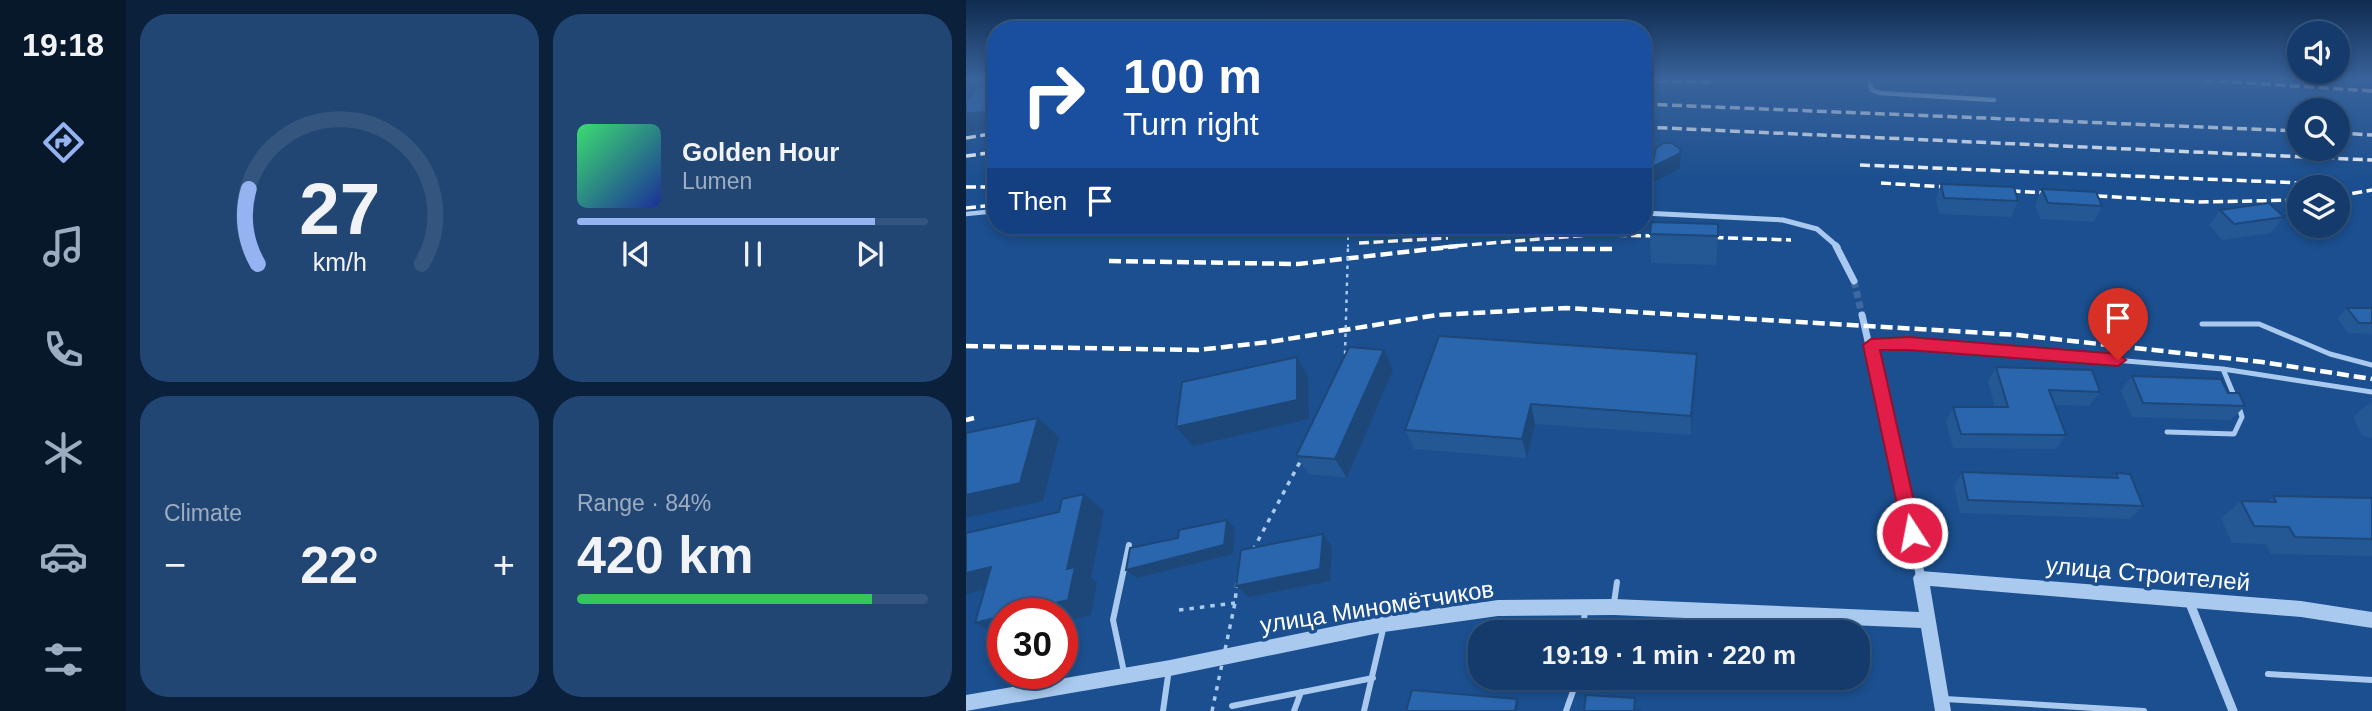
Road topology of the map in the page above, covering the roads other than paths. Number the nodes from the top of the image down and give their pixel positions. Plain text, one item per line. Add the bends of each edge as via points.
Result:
1 (987, 212) edge
2 (1652, 213) edge
3 (966, 214) edge
4 (1854, 281) tunnel mouth
5 (1862, 314) tunnel mouth
6 (2202, 324) dead end
7 (1871, 345) junction
8 (2372, 365) edge
9 (2223, 369) junction
10 (2372, 392) edge
11 (2167, 432) dead end
12 (1129, 545) edge
13 (1921, 578) junction
14 (1617, 582) dead end
15 (2189, 600) junction
16 (1586, 606) junction
17 (1614, 607) junction
18 (1584, 620) edge
19 (1926, 620) junction
20 (2372, 620) edge
21 (1384, 624) junction
22 (1170, 667) junction
23 (2268, 674) dead end
24 (1125, 675) junction
25 (1373, 678) junction
26 (2372, 680) edge
27 (1573, 690) edge
28 (1301, 692) junction
29 (966, 703) edge
30 (1942, 705) edge
31 (1232, 706) dead end
32 (1163, 711) edge
33 (1294, 711) edge
34 (1364, 711) edge
35 (1566, 711) edge
36 (2144, 711) edge
37 (2233, 711) edge

1 - 3 lane
2 - 4 street via 1809,225 1839,247
5 - 7 street
6 - 8 lane via 2259,324 2330,354
7 - 9 lane via 1908,344
7 - 13 street
9 - 10 lane
9 - 11 lane via 2242,417 2234,434
12 - 24 lane via 1113,620
13 - 15 street, улица Строителей
13 - 19 street
14 - 17 lane
15 - 20 street, улица Строителей
15 - 37 street
16 - 17 street, улица Миномётчиков
16 - 18 lane
16 - 21 street, улица Миномётчиков via 1498,608
17 - 19 street, улица Миномётчиков
19 - 30 street
21 - 22 street, улица Миномётчиков
21 - 25 lane
22 - 24 street, улица Миномётчиков
22 - 32 lane
23 - 26 lane
24 - 29 street, улица Миномётчиков
25 - 28 lane
25 - 34 lane
27 - 35 lane
28 - 31 lane
28 - 33 lane
30 - 36 lane

